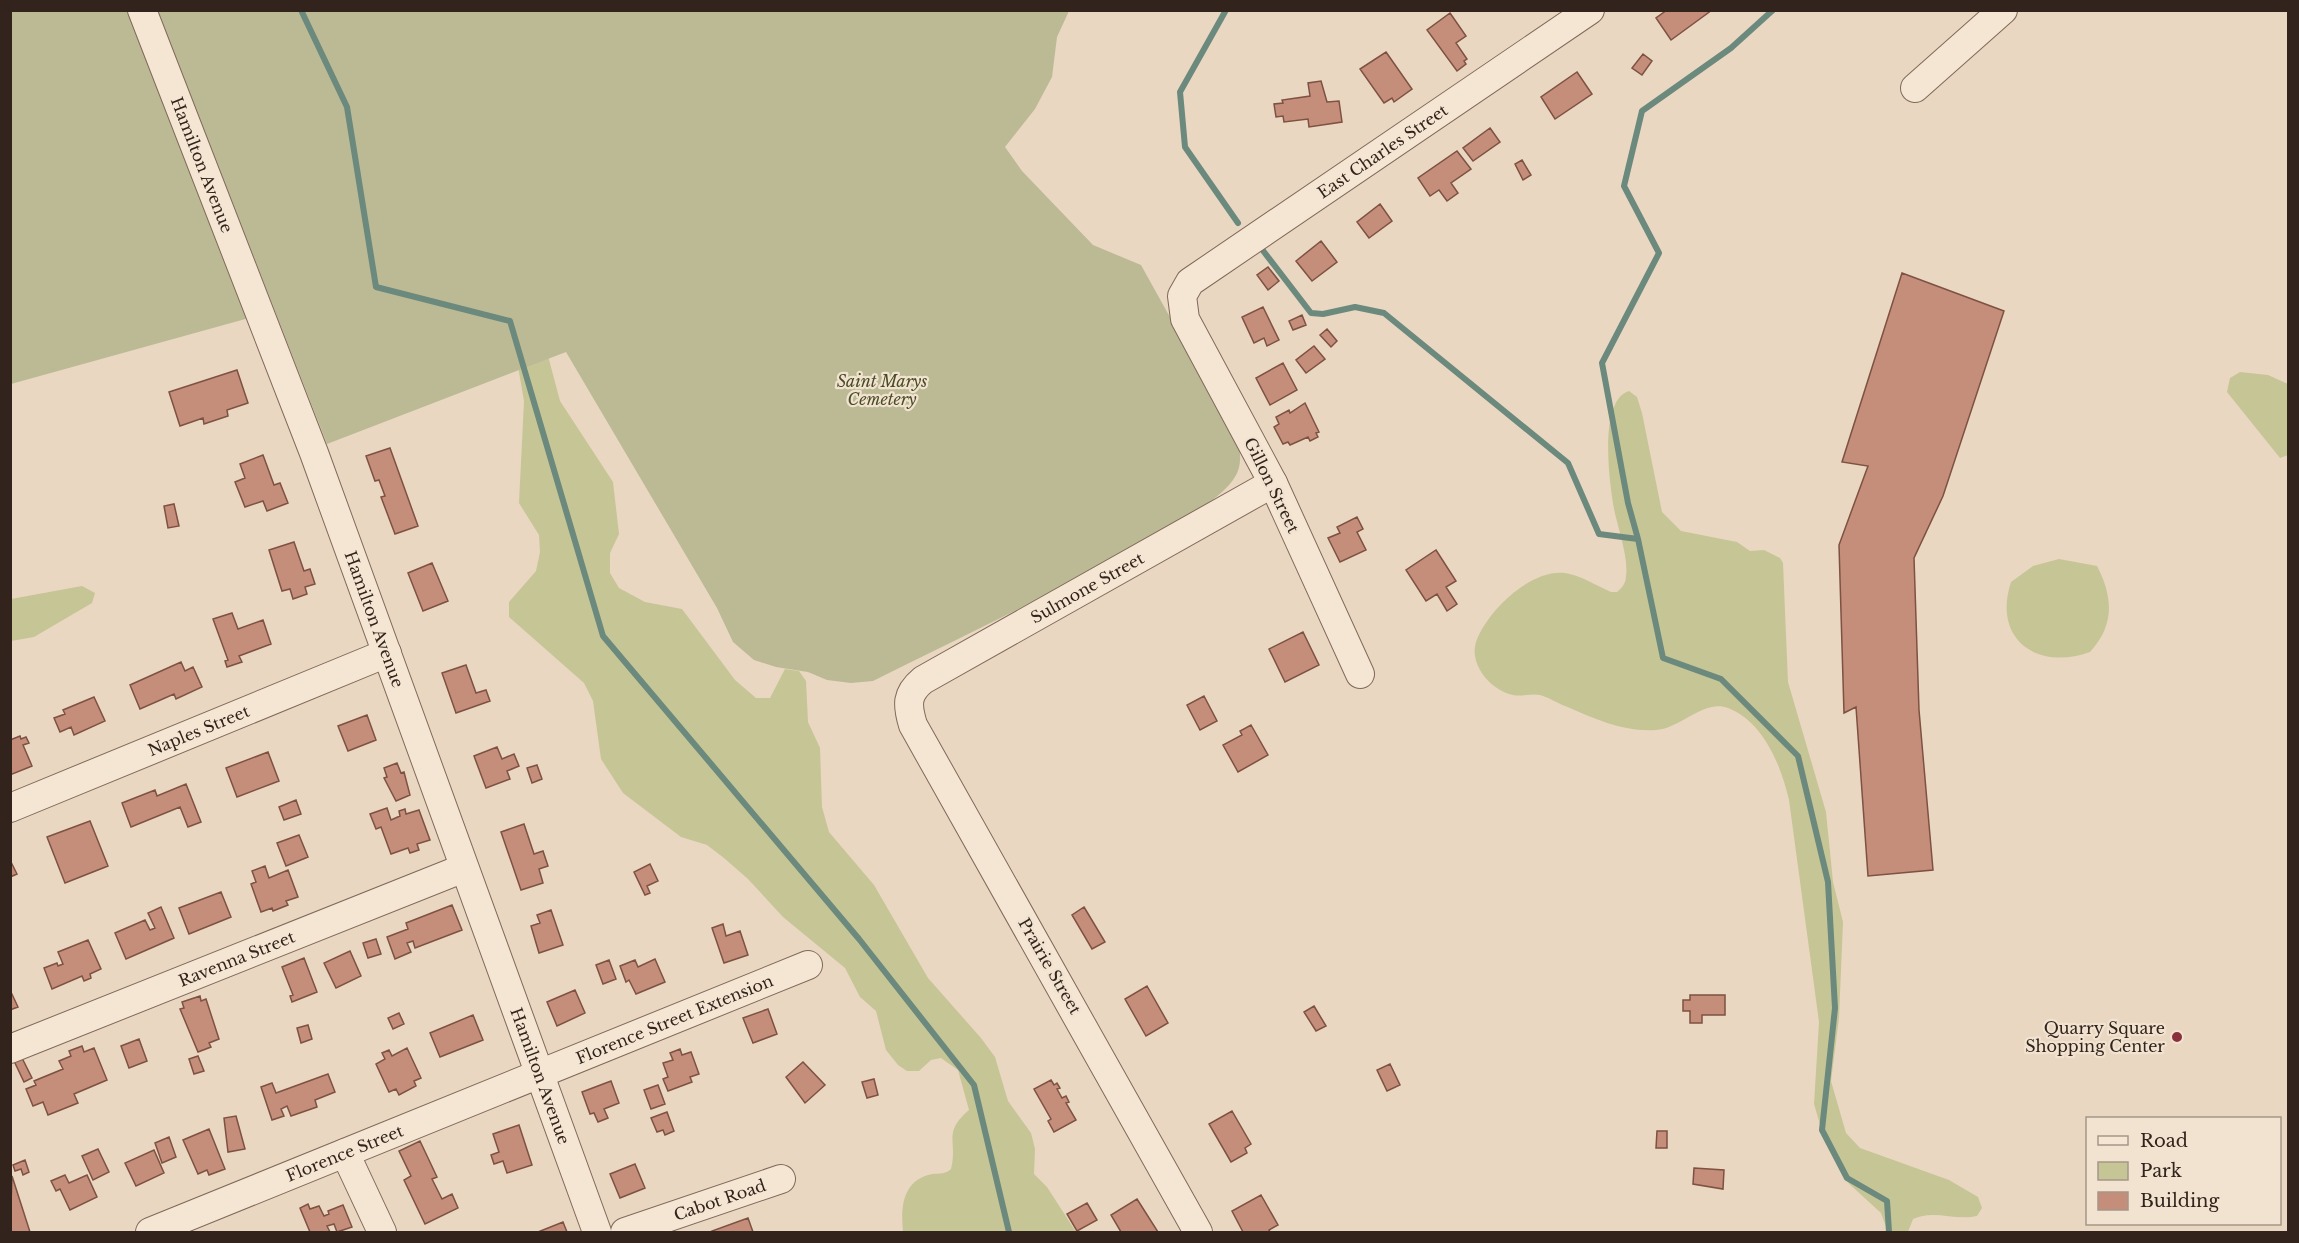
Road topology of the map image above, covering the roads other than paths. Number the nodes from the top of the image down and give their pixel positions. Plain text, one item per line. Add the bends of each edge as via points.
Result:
1 (142, 10) edge
2 (1590, 10) edge
3 (2003, 10) edge
4 (1915, 88) dead end
5 (1182, 297) joint
6 (1273, 483) junction
7 (387, 653) junction
8 (1360, 674) dead end
9 (908, 699) joint
10 (10, 808) edge
11 (464, 868) junction
12 (808, 966) dead end
13 (10, 1049) edge
14 (539, 1073) junction
15 (345, 1153) junction
16 (781, 1179) dead end
17 (150, 1233) edge
18 (382, 1233) edge
19 (597, 1233) edge
20 (626, 1233) edge
21 (1198, 1233) edge

1 - 7 street, Hamilton Avenue via 311,444
2 - 5 street, East Charles Street via 1190,282
3 - 4 street
5 - 6 street, Gillon Street via 1185,319
6 - 8 street, Gillon Street
6 - 9 street, Sulmone Street via 923,680
7 - 10 street, Naples Street
7 - 11 street, Hamilton Avenue
9 - 21 street, Prairie Street via 913,725
11 - 13 street, Ravenna Street
11 - 14 street, Hamilton Avenue
12 - 14 street, Florence Street Extension
14 - 15 street, Florence Street
14 - 19 street, Hamilton Avenue
15 - 17 street, Florence Street
15 - 18 street
16 - 20 street, Cabot Road

